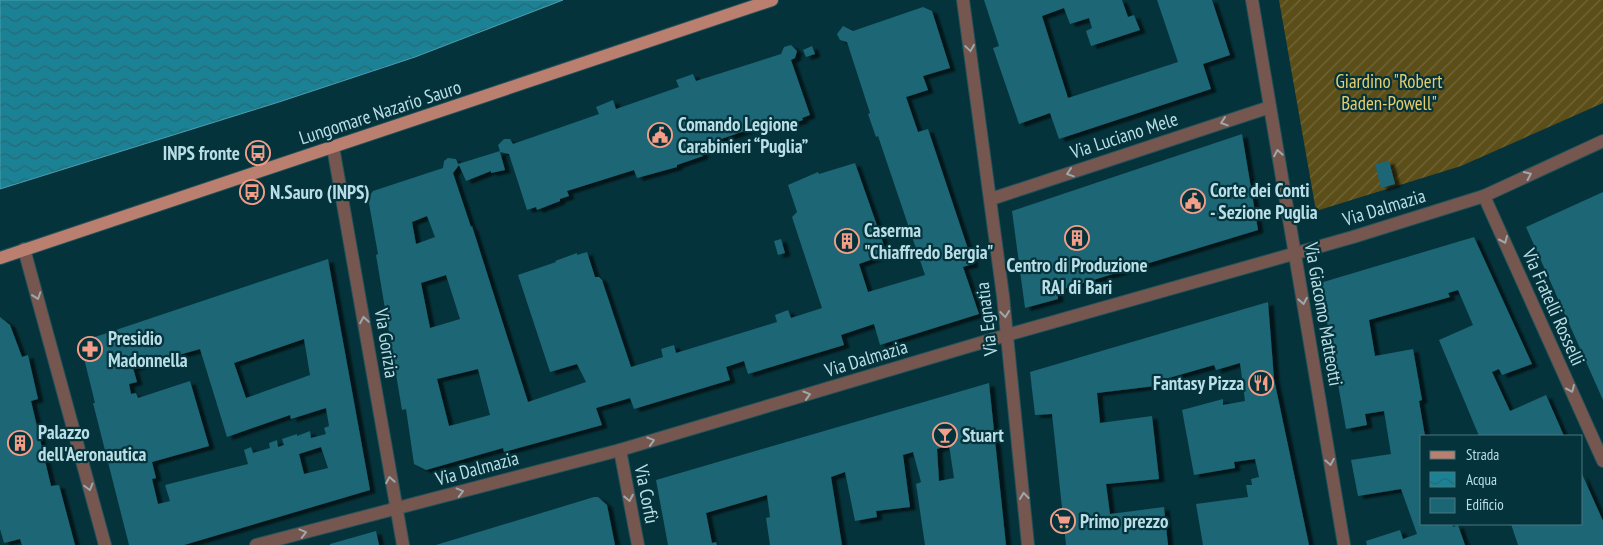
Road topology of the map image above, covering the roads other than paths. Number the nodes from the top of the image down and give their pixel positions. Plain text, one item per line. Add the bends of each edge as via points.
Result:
1 (772, 0) edge
2 (963, 0) edge
3 (1252, 0) edge
4 (1270, 107) junction
5 (1603, 141) edge
6 (333, 147) junction
7 (1484, 196) junction
8 (990, 200) junction
9 (24, 249) junction
10 (1295, 253) junction
11 (0, 258) edge
12 (1007, 335) junction
13 (620, 450) junction
14 (1603, 461) edge
15 (396, 509) junction
16 (105, 545) edge
17 (256, 545) edge
18 (403, 545) edge
19 (638, 545) edge
20 (1028, 545) edge
21 (1344, 545) edge

1 - 6 main road, Lungomare Nazario Sauro
2 -> 8 street, Via Egnatia
3 - 4 street, Via Giacomo Matteotti
4 -> 8 street, Via Luciano Mele
10 -> 4 street, Via Giacomo Matteotti
7 -> 5 street, Via Dalmazia
6 - 9 main road, Lungomare Nazario Sauro
15 -> 6 street, Via Gorizia
7 - 10 street, Via Dalmazia
7 -> 14 street, Via Fratelli Rosselli
8 -> 12 street, Via Egnatia
9 - 11 main road, Lungomare Nazario Sauro
9 -> 16 street
10 - 12 street, Via Dalmazia
10 -> 21 street, Via Giacomo Matteotti
13 -> 12 street, Via Dalmazia
20 -> 12 street, Via Egnatia
15 -> 13 street, Via Dalmazia
13 -> 19 street, Via Corfù
17 -> 15 street, Via Dalmazia
15 - 18 street, Via Gorizia

